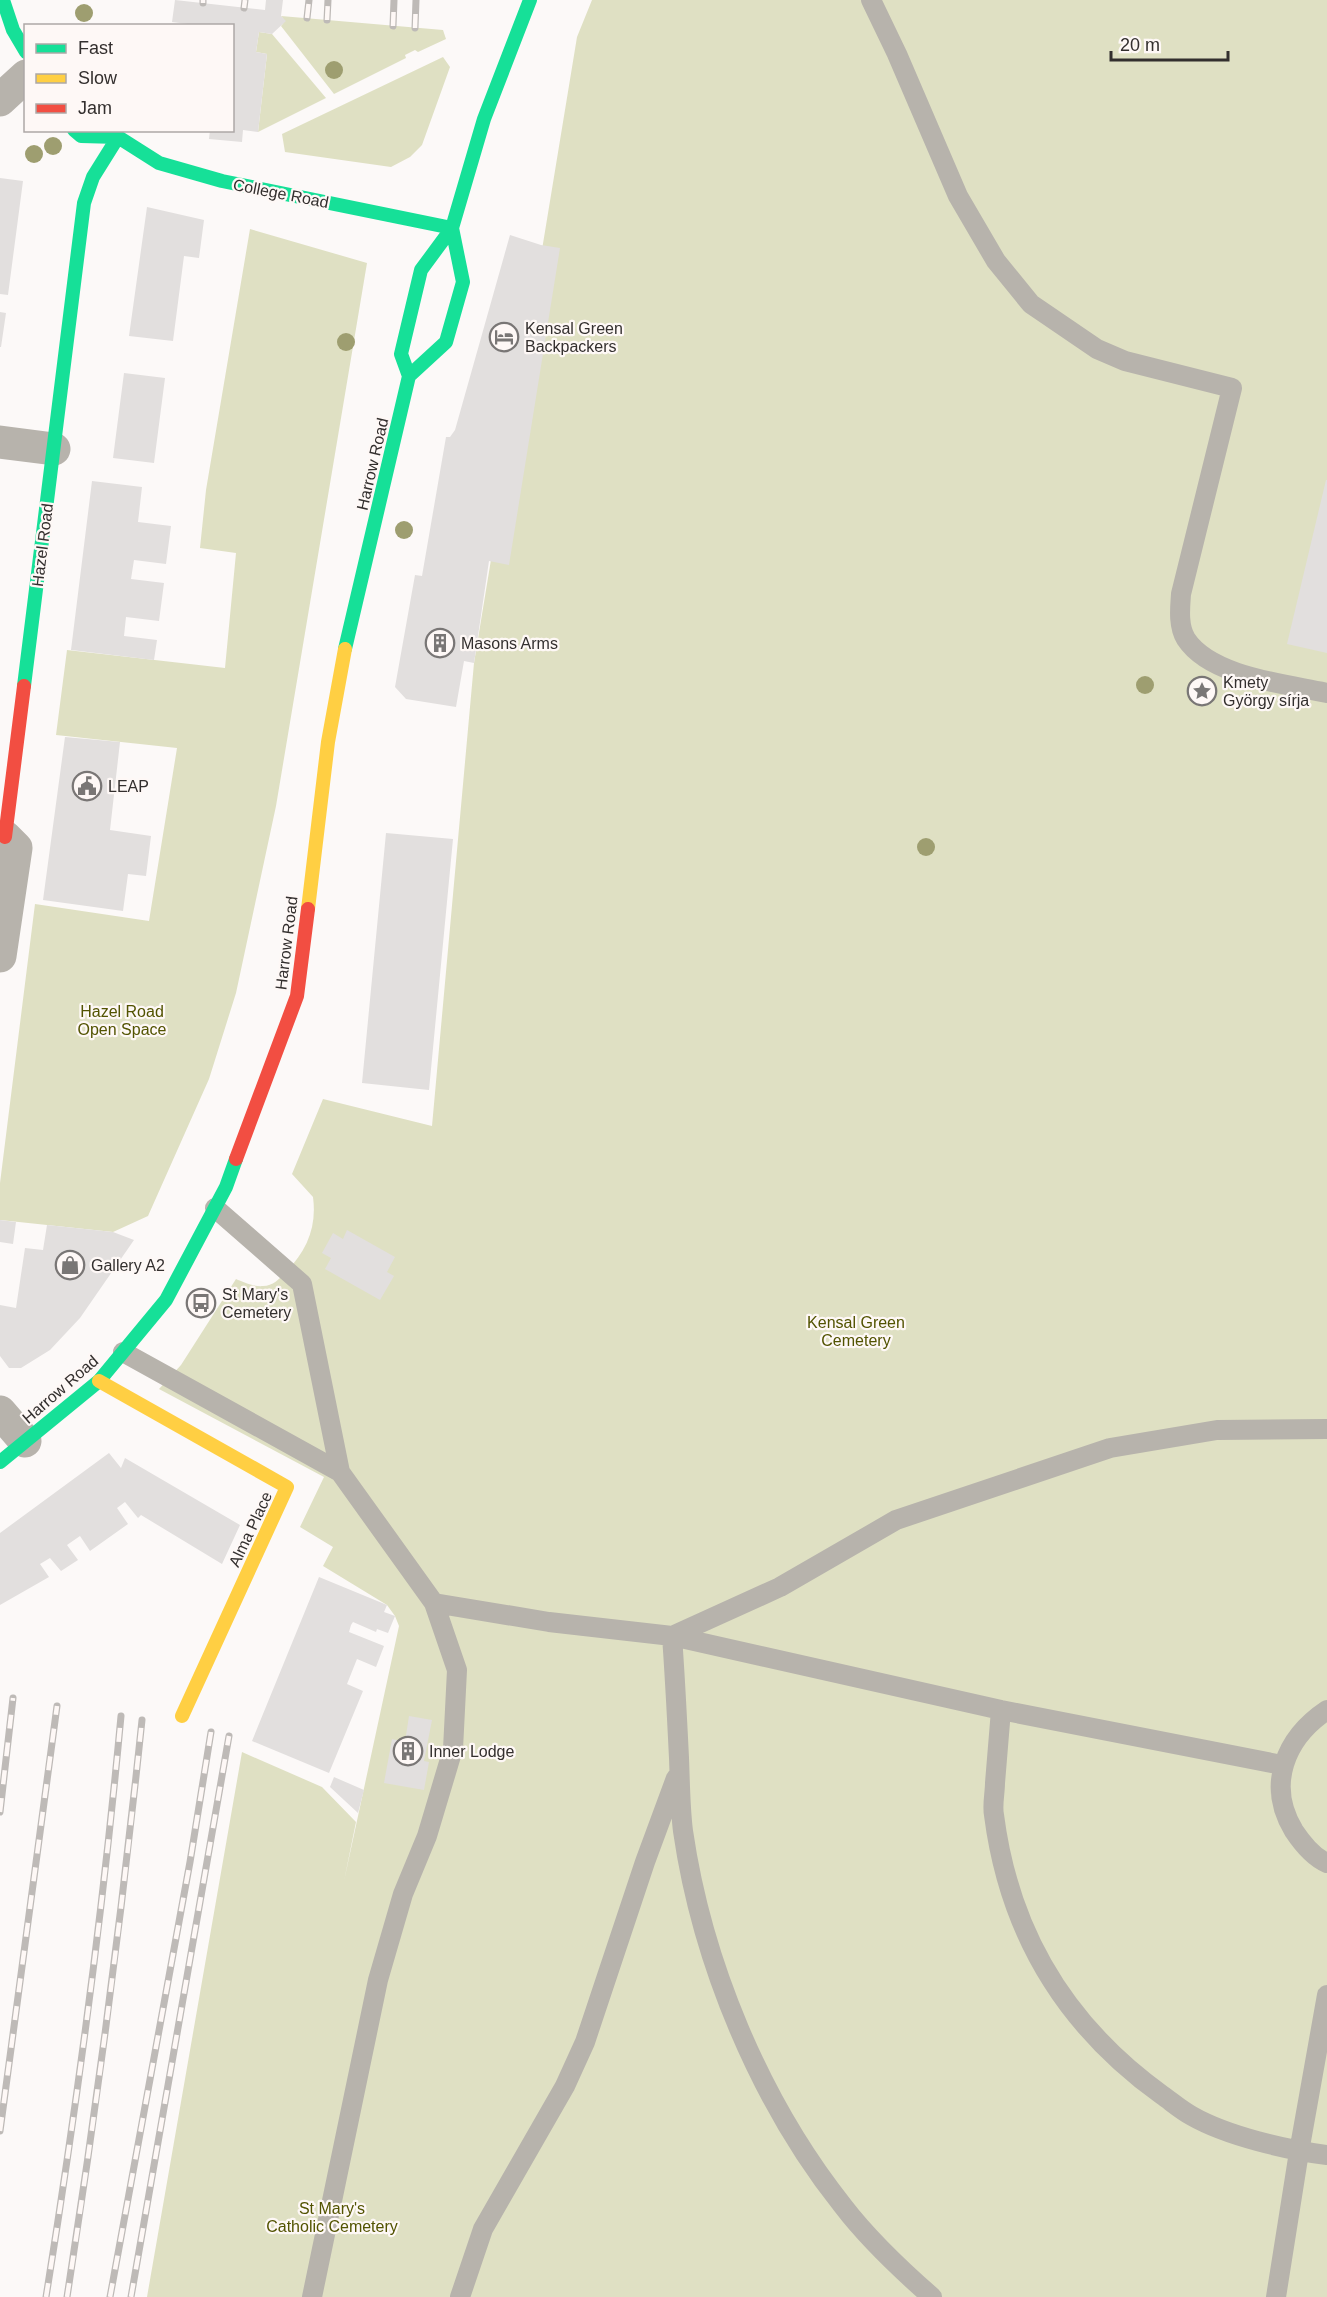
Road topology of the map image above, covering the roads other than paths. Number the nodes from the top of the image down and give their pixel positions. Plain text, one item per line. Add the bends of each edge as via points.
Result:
1 (3, 0) edge
2 (530, 0) edge
3 (871, 0) edge
4 (24, 49) edge
5 (24, 78) edge
6 (0, 100) edge
7 (76, 132) edge
8 (113, 133) edge
9 (452, 228) junction
10 (410, 376) junction
11 (0, 442) edge
12 (54, 449) junction
13 (1327, 693) edge
14 (8, 743) edge
15 (5, 837) joint
16 (0, 956) edge
17 (215, 1208) junction
18 (123, 1352) junction
19 (99, 1381) junction
20 (0, 1412) edge
21 (1327, 1429) edge
22 (25, 1441) junction
23 (0, 1462) edge
24 (340, 1472) junction
25 (434, 1603) junction
26 (672, 1636) junction
27 (1001, 1710) junction
28 (1327, 1710) edge
29 (182, 1716) dead end
30 (1282, 1765) junction
31 (679, 1770) junction
32 (1327, 1863) edge
33 (1327, 1995) edge
34 (1299, 2152) junction
35 (1327, 2155) edge
36 (312, 2297) edge
37 (460, 2297) edge
38 (932, 2297) edge
39 (1276, 2297) edge

1 - 4 main road
2 - 9 main road, Harrow Road via 484,119
3 - 13 lane via 958,196 996,261 1031,304 1097,350 1125,361 1232,388 1181,594 1180,617 1186,639 1207,659 1237,674
5 - 6 street
7 - 8 main road via 81,136
8 - 9 main road, College Road via 159,163 222,181
8 - 12 main road, Hazel Road via 84,203
9 - 10 main road, Harrow Road via 421,270 401,354
9 - 10 main road, Harrow Road via 463,282 452,322 446,342
10 - 17 main road, Harrow Road via 349,630 328,742 297,996
11 - 12 street
12 - 14 main road, Hazel Road
14 - 15 main road, Hazel Road
15 - 16 street, Hazel Road via 16,848
17 - 18 main road, Harrow Road via 166,1300
17 - 24 lane via 302,1284
18 - 19 main road, Harrow Road
18 - 24 lane
19 - 22 main road, Harrow Road
19 - 29 main road, Alma Place via 287,1488
20 - 22 street
21 - 26 lane via 1217,1430 1110,1448 896,1520 780,1587
22 - 23 main road, Harrow Road
24 - 25 lane
25 - 26 lane via 549,1622
25 - 36 lane via 457,1670 453,1749 378,1980
26 - 27 lane
26 - 31 lane
27 - 30 lane
27 - 34 lane via 993,1812 1004,1869 1024,1928 1048,1976 1082,2023 1133,2074 1192,2117 1240,2136
28 - 30 lane via 1294,1740
30 - 32 lane via 1281,1791 1287,1819 1302,1843
31 - 37 lane via 585,2042 565,2085 483,2229
31 - 38 lane via 683,1829 694,1889 737,2023 766,2085 802,2149 843,2207 893,2262
33 - 34 lane
34 - 35 lane
34 - 39 lane

